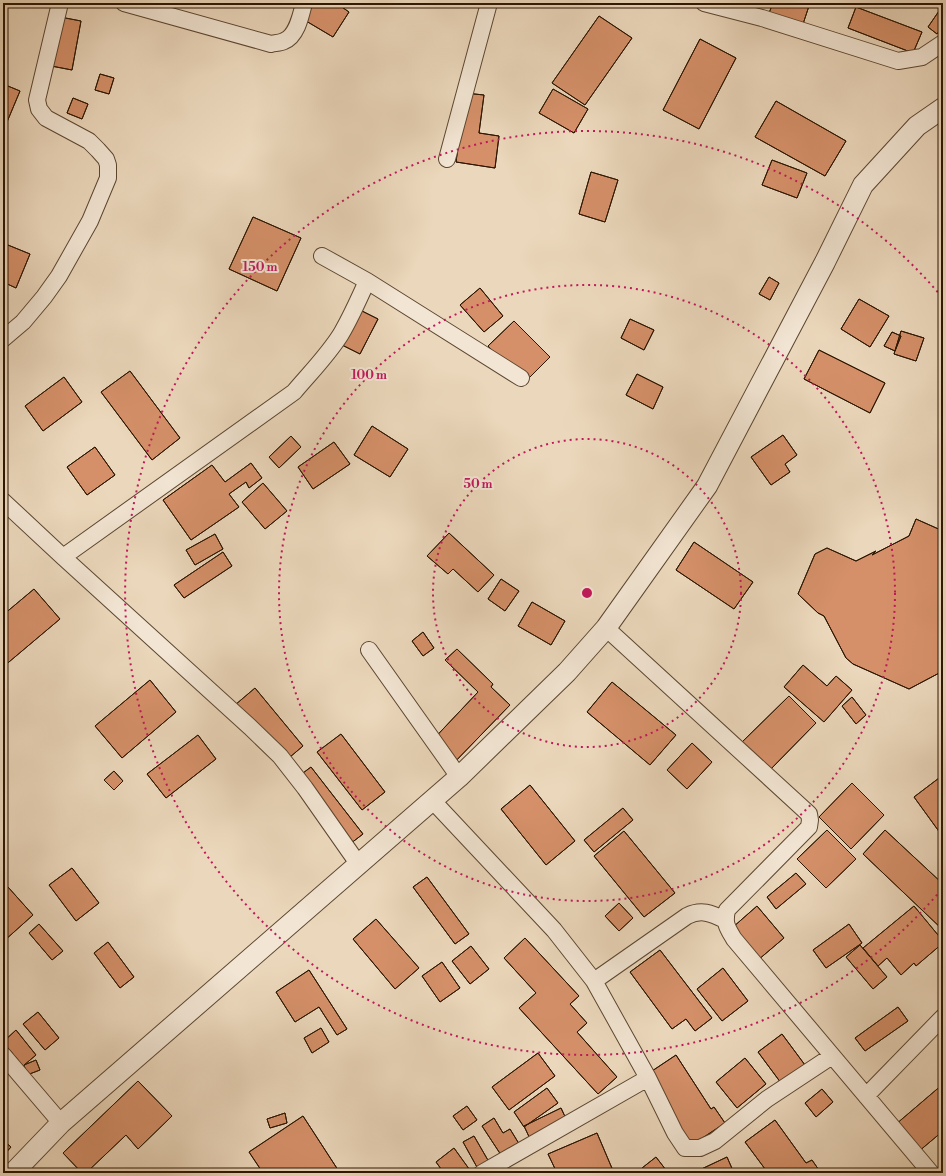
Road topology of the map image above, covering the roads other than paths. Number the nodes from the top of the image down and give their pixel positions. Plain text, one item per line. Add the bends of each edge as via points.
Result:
1 (60, 3) edge
2 (124, 3) edge
3 (304, 3) edge
4 (489, 3) edge
5 (704, 3) edge
6 (943, 43) edge
7 (943, 108) edge
8 (448, 159) dead end
9 (322, 256) dead end
10 (367, 281) junction
11 (3, 339) edge
12 (521, 378) dead end
13 (3, 500) edge
14 (63, 557) junction
15 (606, 628) junction
16 (369, 650) dead end
17 (459, 777) junction
18 (432, 800) junction
19 (359, 865) junction
20 (725, 920) junction
21 (594, 981) junction
22 (943, 1017) edge
23 (3, 1055) edge
24 (832, 1056) junction
25 (648, 1078) junction
26 (866, 1096) junction
27 (61, 1123) junction
28 (13, 1173) edge
29 (482, 1173) edge
30 (930, 1173) edge

1 - 11 street via 37,100 39,109 46,118 88,141 98,150 106,158 108,178 90,221 59,276 23,322
2 - 3 street via 271,44 285,41 293,33
4 - 8 street
5 - 6 street via 762,18 898,61 922,58
7 - 15 street via 916,126 863,185 707,486
9 - 10 street
10 - 12 street
10 - 14 street via 340,335 294,392
13 - 14 street
14 - 19 street via 280,756
15 - 17 street via 567,672
15 - 20 street via 809,814 809,826 727,910
16 - 17 street
17 - 18 street
18 - 19 street
18 - 21 street via 554,930
19 - 27 street
20 - 21 street via 705,912 687,916
20 - 24 street via 734,939
21 - 25 street
22 - 26 street
23 - 27 street
24 - 25 street via 767,1099 715,1141 700,1148 685,1148
24 - 26 street
25 - 29 street
26 - 30 street
27 - 28 street

